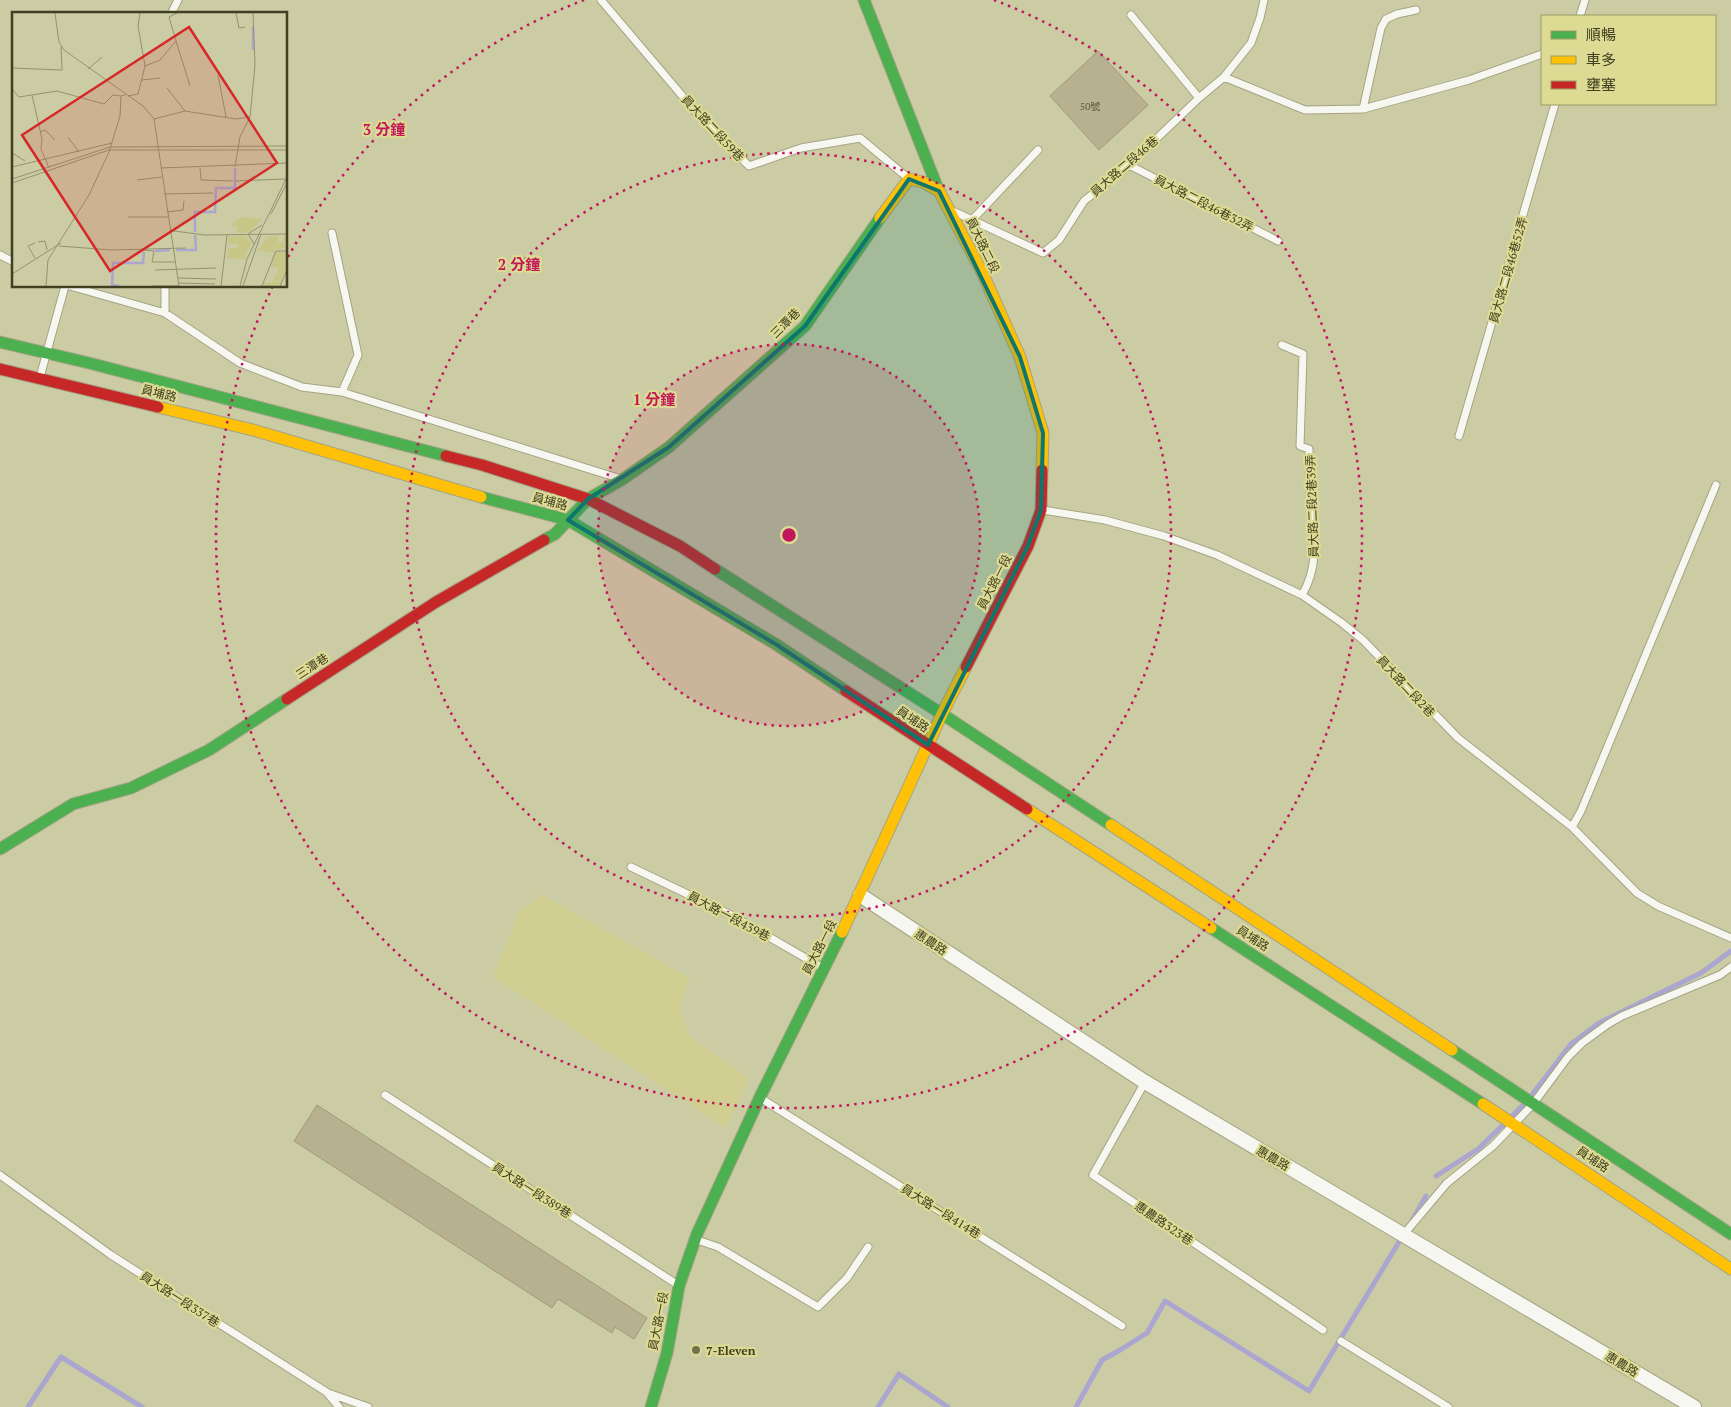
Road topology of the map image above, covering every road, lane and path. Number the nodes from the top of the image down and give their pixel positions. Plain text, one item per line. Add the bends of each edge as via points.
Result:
1 (178, 0) edge
2 (601, 0) edge
3 (864, 0) edge
4 (1264, 0) edge
5 (1584, 0) edge
6 (1416, 10) dead end
7 (172, 12) edge
8 (1580, 15) edge
9 (1131, 16) dead end
10 (1541, 54) edge
11 (1224, 76) junction
12 (1199, 98) junction
13 (1555, 105) edge
14 (1363, 109) junction
15 (1038, 150) dead end
16 (1129, 164) junction
17 (909, 179) junction
18 (940, 191) junction
19 (950, 210) junction
20 (972, 220) junction
21 (332, 234) dead end
22 (1278, 241) dead end
23 (0, 255) edge
24 (12, 261) edge
25 (64, 288) edge
26 (77, 288) edge
27 (165, 288) edge
28 (165, 313) junction
29 (0, 342) edge
30 (1282, 345) dead end
31 (46, 353) junction
32 (0, 369) edge
33 (40, 378) junction
34 (342, 392) junction
35 (1460, 436) dead end
36 (623, 479) junction
37 (1716, 485) dead end
38 (588, 498) junction
39 (1041, 510) junction
40 (568, 520) junction
41 (1302, 595) junction
42 (942, 714) junction
43 (928, 745) junction
44 (1572, 827) junction
45 (0, 849) edge
46 (631, 867) dead end
47 (860, 895) junction
48 (1731, 938) edge
49 (1731, 967) edge
50 (824, 969) junction
51 (1145, 1082) junction
52 (385, 1095) dead end
53 (760, 1097) junction
54 (1533, 1104) junction
55 (1513, 1122) junction
56 (0, 1175) edge
57 (1404, 1234) junction
58 (1731, 1234) edge
59 (695, 1239) junction
60 (868, 1247) dead end
61 (1731, 1269) edge
62 (679, 1286) junction
63 (1122, 1326) dead end
64 (1324, 1330) dead end
65 (1341, 1341) dead end
66 (328, 1393) junction
67 (339, 1407) edge
68 (368, 1407) edge
69 (651, 1407) edge
70 (1448, 1407) edge
71 (1694, 1407) edge

1 - 7 lane
2 - 17 lane, 員大路二段59巷 via 701,118 749,166 801,148 860,138
3 - 18 street, 員大路二段
4 - 11 lane, 員大路二段46巷 via 1251,43
5 - 8 lane
6 - 14 lane via 1386,19 1381,28
9 - 12 lane
10 - 14 lane via 1469,80
11 - 12 lane, 員大路二段46巷
11 - 14 lane via 1305,110
12 - 16 lane, 員大路二段46巷
13 - 35 lane, 員大路二段46巷52弄
15 - 20 lane
16 - 20 lane, 員大路二段46巷 via 1084,202 1059,240 1043,253
16 - 22 lane, 員大路二段46巷32弄
17 - 18 street
17 - 36 street, 三潭巷 via 805,326 669,447
18 - 19 street, 員大路二段
19 - 20 lane, 員大路二段46巷
19 - 39 street, 員大路二段 via 1020,356 1042,433
21 - 34 lane via 358,355
23 - 24 lane
25 - 31 lane
26 - 28 lane
27 - 28 lane
28 - 34 lane via 240,363 302,388
29 - 31 street, 員埔路
30 - 41 lane, 員大路二段2巷39弄 via 1303,354 1300,446 1310,449 1315,553 1312,574
31 - 33 lane
31 - 38 street, 員埔路 via 482,465
32 - 33 street, 員埔路
33 - 40 street, 員埔路 via 253,430
34 - 36 lane
36 - 38 street, 三潭巷
37 - 44 lane
38 - 40 street, 三潭巷
38 - 42 street, 員埔路 via 680,546
39 - 41 lane, 員大路二段2巷 via 1105,520 1164,536 1217,555
39 - 42 street, 員大路一段 via 1028,546
40 - 43 street, 員埔路 via 777,645
40 - 45 street, 三潭巷 via 556,534 436,602 209,750 131,788 73,804
41 - 44 lane, 員大路二段2巷 via 1363,640 1458,738
42 - 43 street, 員大路一段
42 - 54 street, 員埔路
43 - 47 street, 員大路一段
43 - 55 street, 員埔路
44 - 48 lane, 員大路二段2巷 via 1647,901
46 - 50 lane, 員大路一段439巷 via 731,915
47 - 50 street, 員大路一段
47 - 51 street, 惠農路
49 - 54 lane via 1720,975 1608,1024 1568,1057
50 - 53 street, 員大路一段
51 - 57 street, 惠農路
51 - 64 lane, 惠農路323巷 via 1093,1175
52 - 62 lane, 員大路一段389巷
53 - 59 street, 員大路一段
53 - 63 lane, 員大路一段414巷
54 - 55 lane
54 - 58 street, 員埔路
55 - 57 lane via 1493,1146 1447,1183
55 - 61 street, 員埔路
56 - 66 lane, 員大路一段337巷 via 111,1255
57 - 71 street, 惠農路
59 - 60 lane via 718,1247 818,1307 847,1278
59 - 62 street, 員大路一段
62 - 69 street, 員大路一段 via 667,1352
65 - 70 lane
66 - 67 lane
66 - 68 lane, 員大路一段337巷

